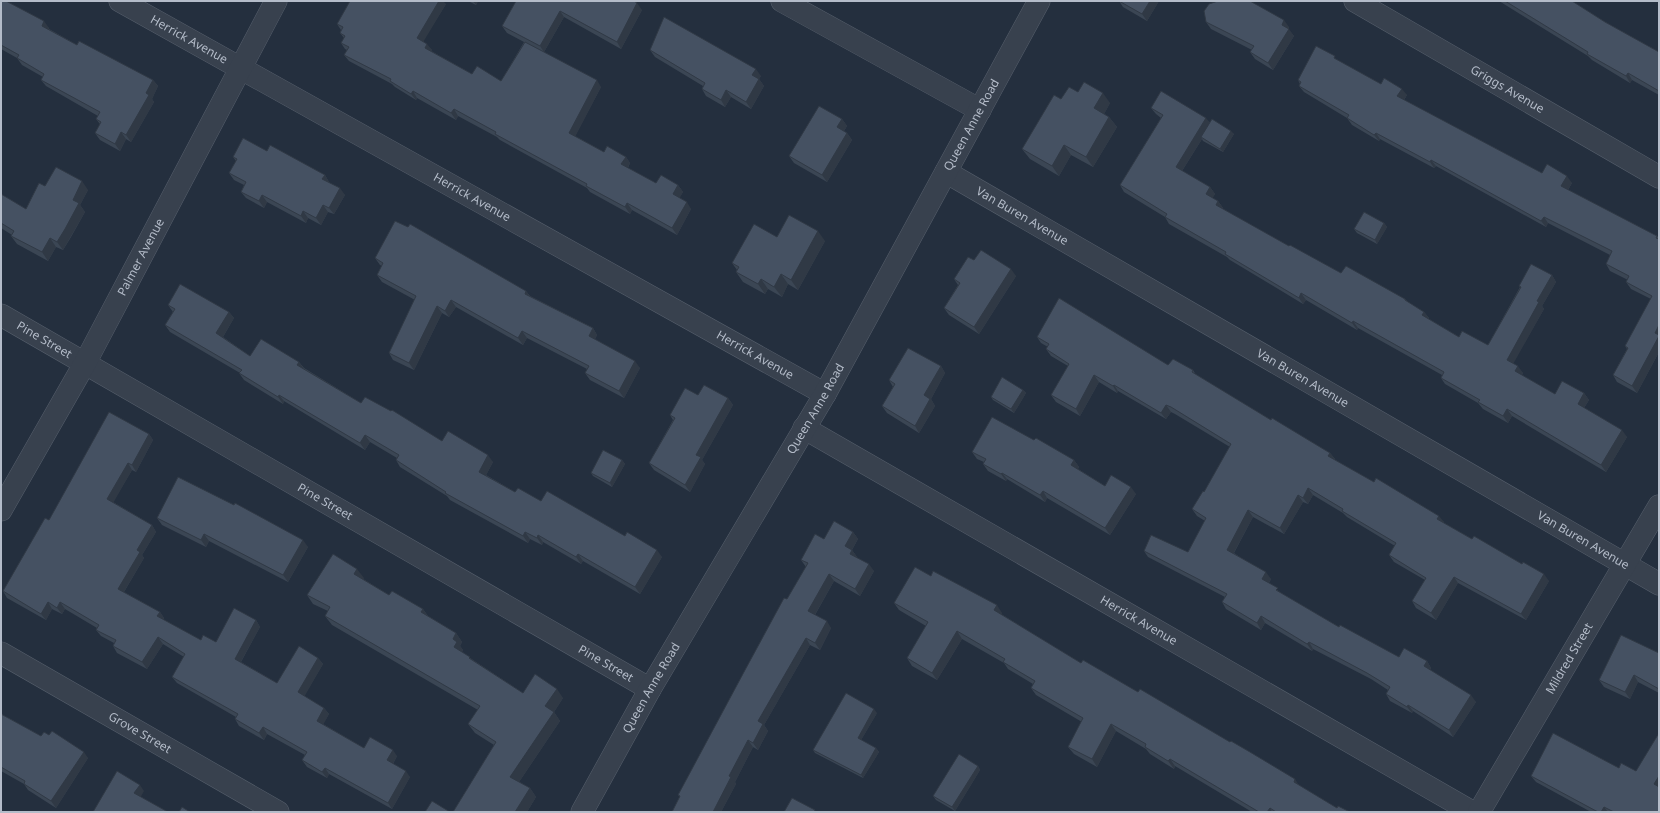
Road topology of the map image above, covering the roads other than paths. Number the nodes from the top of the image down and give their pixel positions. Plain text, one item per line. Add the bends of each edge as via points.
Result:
1 (120, 1) edge
2 (276, 1) edge
3 (782, 1) edge
4 (1039, 1) edge
5 (1355, 1) edge
6 (240, 67) junction
7 (980, 110) junction
8 (946, 172) junction
9 (1659, 177) edge
10 (1, 315) edge
11 (85, 363) junction
12 (825, 394) junction
13 (804, 428) junction
14 (1659, 506) edge
15 (1, 510) edge
16 (1625, 565) junction
17 (1659, 584) edge
18 (1, 653) edge
19 (650, 689) junction
20 (278, 812) edge
21 (582, 812) edge
22 (1472, 812) edge
23 (1479, 812) edge

1 - 6 street, Herrick Avenue
2 - 6 street, Palmer Avenue
3 - 7 street
4 - 7 street, Queen Anne Road
5 - 9 street, Griggs Avenue
6 - 11 street, Palmer Avenue
6 - 12 street, Herrick Avenue
7 - 8 street, Queen Anne Road
8 - 12 street, Queen Anne Road
8 - 16 street, Van Buren Avenue
10 - 11 street, Pine Street
11 - 15 street, Palmer Avenue
11 - 19 street, Pine Street
12 - 13 street, Queen Anne Road
13 - 19 street, Queen Anne Road
13 - 22 street, Herrick Avenue
14 - 16 street, Mildred Street
16 - 17 street, Van Buren Avenue
16 - 23 street, Mildred Street
18 - 20 street, Grove Street
19 - 21 street, Queen Anne Road

